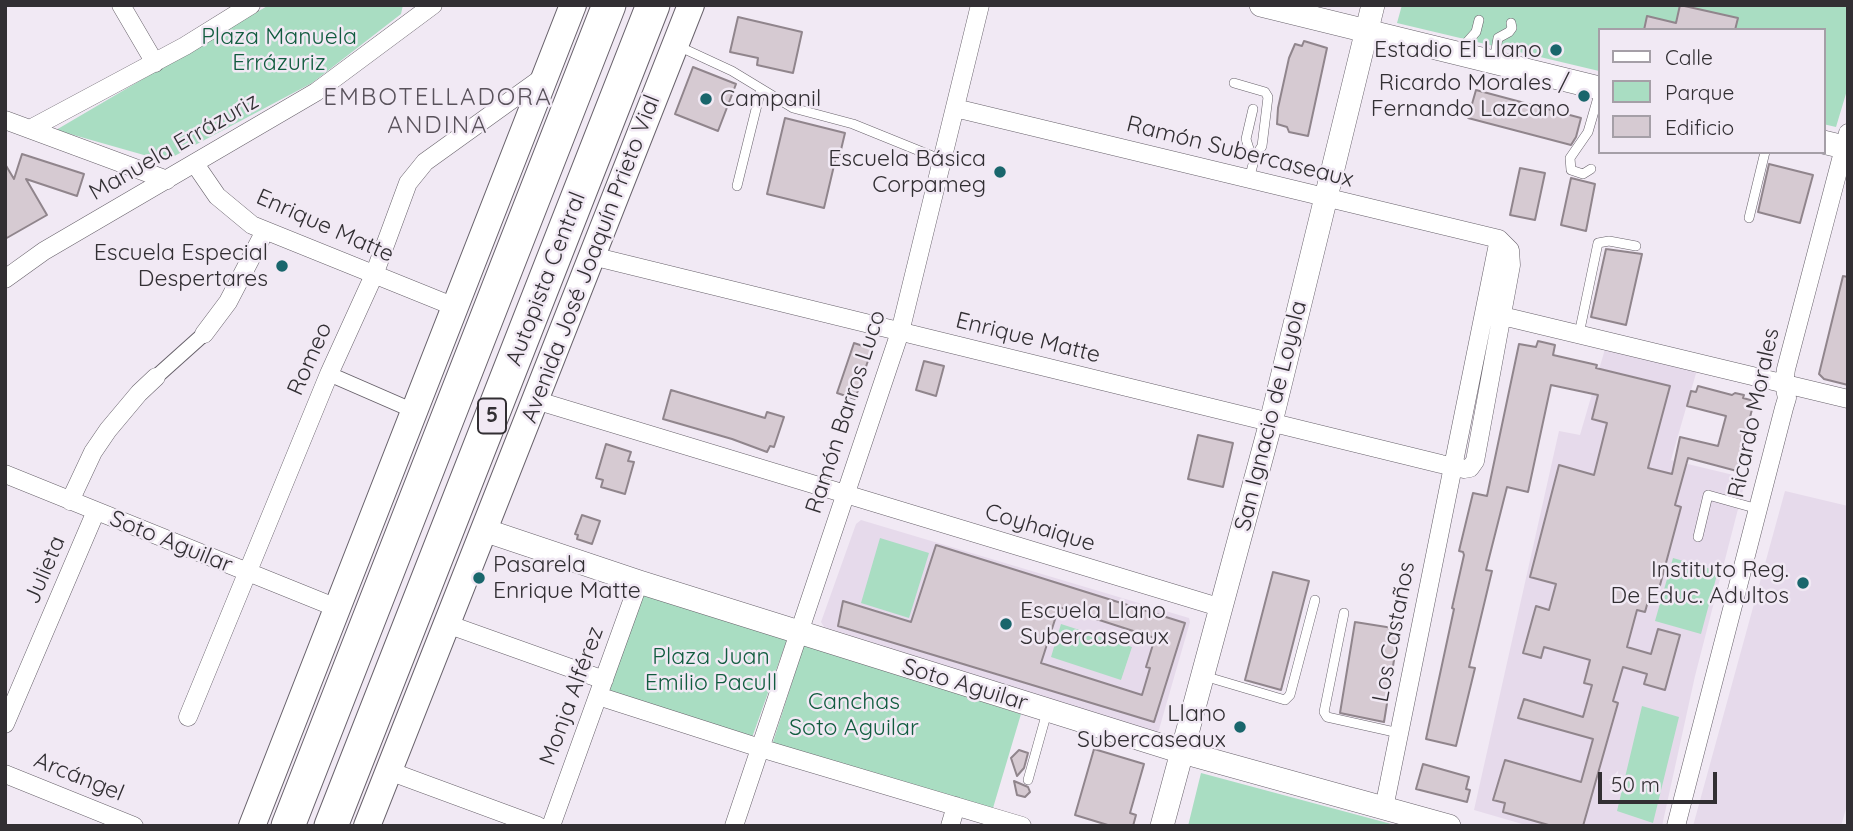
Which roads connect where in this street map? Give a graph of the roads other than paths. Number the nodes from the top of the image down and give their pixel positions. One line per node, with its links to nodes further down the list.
1 (121, 5): 17 (street)
2 (251, 5): 17 (street)
3 (573, 5): 18 (main road)
4 (609, 5): 89 (highway, Autopista Central / 5)
5 (653, 5): 90 (highway, Autopista Central / 5)
6 (691, 5): 14 (main road, Avenida José Joaquín Prieto Vial)
7 (980, 5): 23 (street, Ramón Barros Luco)
8 (1261, 5): 13 (street)
9 (1373, 5): 13 (street, San Ignacio de Loyola)
10 (429, 7): 31 (street, Manuela Errázuriz)
11 (1479, 20): 15 (lane)
12 (1511, 23): 16 (lane)
13 (1365, 31): 15 (street); 36 (street, San Ignacio de Loyola)
14 (675, 45): 21 (lane); 41 (main road, Avenida José Joaquín Prieto Vial)
15 (1457, 53): 16 (street)
16 (1494, 62): 20 (street)
17 (155, 63): 26 (street)
18 (546, 75): 42 (street, Romeo); 44 (main road)
19 (1234, 83): 29 (lane)
20 (1598, 88)
21 (761, 89): 30 (lane); 35 (lane)
22 (1598, 97): 32 (lane)
23 (955, 108): 30 (street, Ramón Barros Luco); 33 (street, Ramón Subercaseaux)
24 (1253, 109): 29 (lane)
25 (5, 120): 26 (street)
26 (30, 129): 34 (street)
27 (1841, 142): 52 (street, Ricardo Morales)
28 (1765, 154): 37 (lane)
29 (1255, 157): 33 (lane)
30 (942, 160): 47 (street, Ramón Barros Luco)
31 (195, 164): 34 (street, Manuela Errázuriz); 38 (street, Enrique Matte)
32 (1591, 169)
33 (1249, 179): 36 (street, Ramón Subercaseaux)
34 (167, 180): 43 (street, Manuela Errázuriz)
35 (737, 186)
36 (1325, 197): 39 (street, Ramón Subercaseaux); 56 (street, San Ignacio de Loyola)
37 (1749, 218)
38 (265, 231): 42 (street, Enrique Matte); 48 (street)
39 (1504, 244): 45 (street, Los Castaños); 46 (street)
40 (1636, 246): 49 (lane)
41 (592, 256): 47 (street, Enrique Matte); 54 (main road, Avenida José Joaquín Prieto Vial)
42 (374, 275): 44 (street, Enrique Matte); 50 (street, Romeo)
43 (5, 279)
44 (455, 307): 55 (main road)
45 (1484, 312): 46 (street); 57 (street, Los Castaños)
46 (1503, 316): 49 (street); 57 (street)
47 (900, 332): 56 (street, Enrique Matte); 59 (street, Ramón Barros Luco)
48 (204, 334): 51 (street)
49 (1579, 334): 52 (street)
50 (329, 374): 55 (street); 65 (street, Romeo)
51 (156, 377): 60 (street)
52 (1784, 384): 53 (street); 61 (street, Ricardo Morales)
53 (1848, 399)
54 (535, 400): 59 (street, Coyhaique); 63 (main road, Avenida José Joaquín Prieto Vial)
55 (414, 411): 68 (main road)
56 (1270, 422): 57 (street, Enrique Matte); 69 (street, San Ignacio de Loyola)
57 (1452, 466): 78 (street, Los Castaños)
58 (5, 474): 60 (street, Soto Aguilar)
59 (845, 495): 69 (street, Coyhaique); 72 (street, Ramón Barros Luco)
60 (70, 501): 62 (street, Soto Aguilar)
61 (1758, 509): 64 (lane); 98 (street, Ricardo Morales)
62 (96, 511): 65 (street, Soto Aguilar); 77 (street, Julieta)
63 (484, 530): 66 (street, Soto Aguilar); 71 (main road, Avenida José Joaquín Prieto Vial)
64 (1698, 537)
65 (246, 572): 68 (street, Soto Aguilar); 76 (street, Romeo)
66 (639, 582): 72 (street, Soto Aguilar); 74 (street, Monja Alférez)
67 (1315, 600): 73 (lane)
68 (337, 608): 88 (main road)
69 (1222, 608): 73 (street, San Ignacio de Loyola)
70 (1344, 613): 78 (lane)
71 (447, 624): 74 (street); 81 (main road, Avenida José Joaquín Prieto Vial)
72 (799, 632): 75 (street, Soto Aguilar); 79 (street, Ramón Barros Luco)
73 (1202, 676): 80 (street, San Ignacio de Loyola)
74 (601, 688): 79 (street); 93 (street, Monja Alférez)
75 (1047, 710): 80 (street, Soto Aguilar); 83 (lane)
76 (188, 717)
77 (5, 724)
78 (1399, 733): 85 (street, Los Castaños)
79 (760, 748): 84 (street); 94 (street, Ramón Barros Luco)
80 (1182, 752): 85 (street, Soto Aguilar); 97 (street, San Ignacio de Loyola)
81 (389, 771): 91 (main road, Avenida José Joaquín Prieto Vial); 92 (street)
82 (5, 774): 87 (street, Arcángel)
83 (1028, 779)
84 (956, 806): 95 (street); 96 (street)
85 (1384, 808): 86 (street, Soto Aguilar)
86 (1424, 823)
87 (134, 826)
88 (251, 826)
89 (288, 826)
90 (331, 826)
91 (367, 826)
92 (538, 826)
93 (551, 826)
94 (734, 826)
95 (950, 826)
96 (1022, 826)
97 (1162, 826)
98 (1676, 826)

